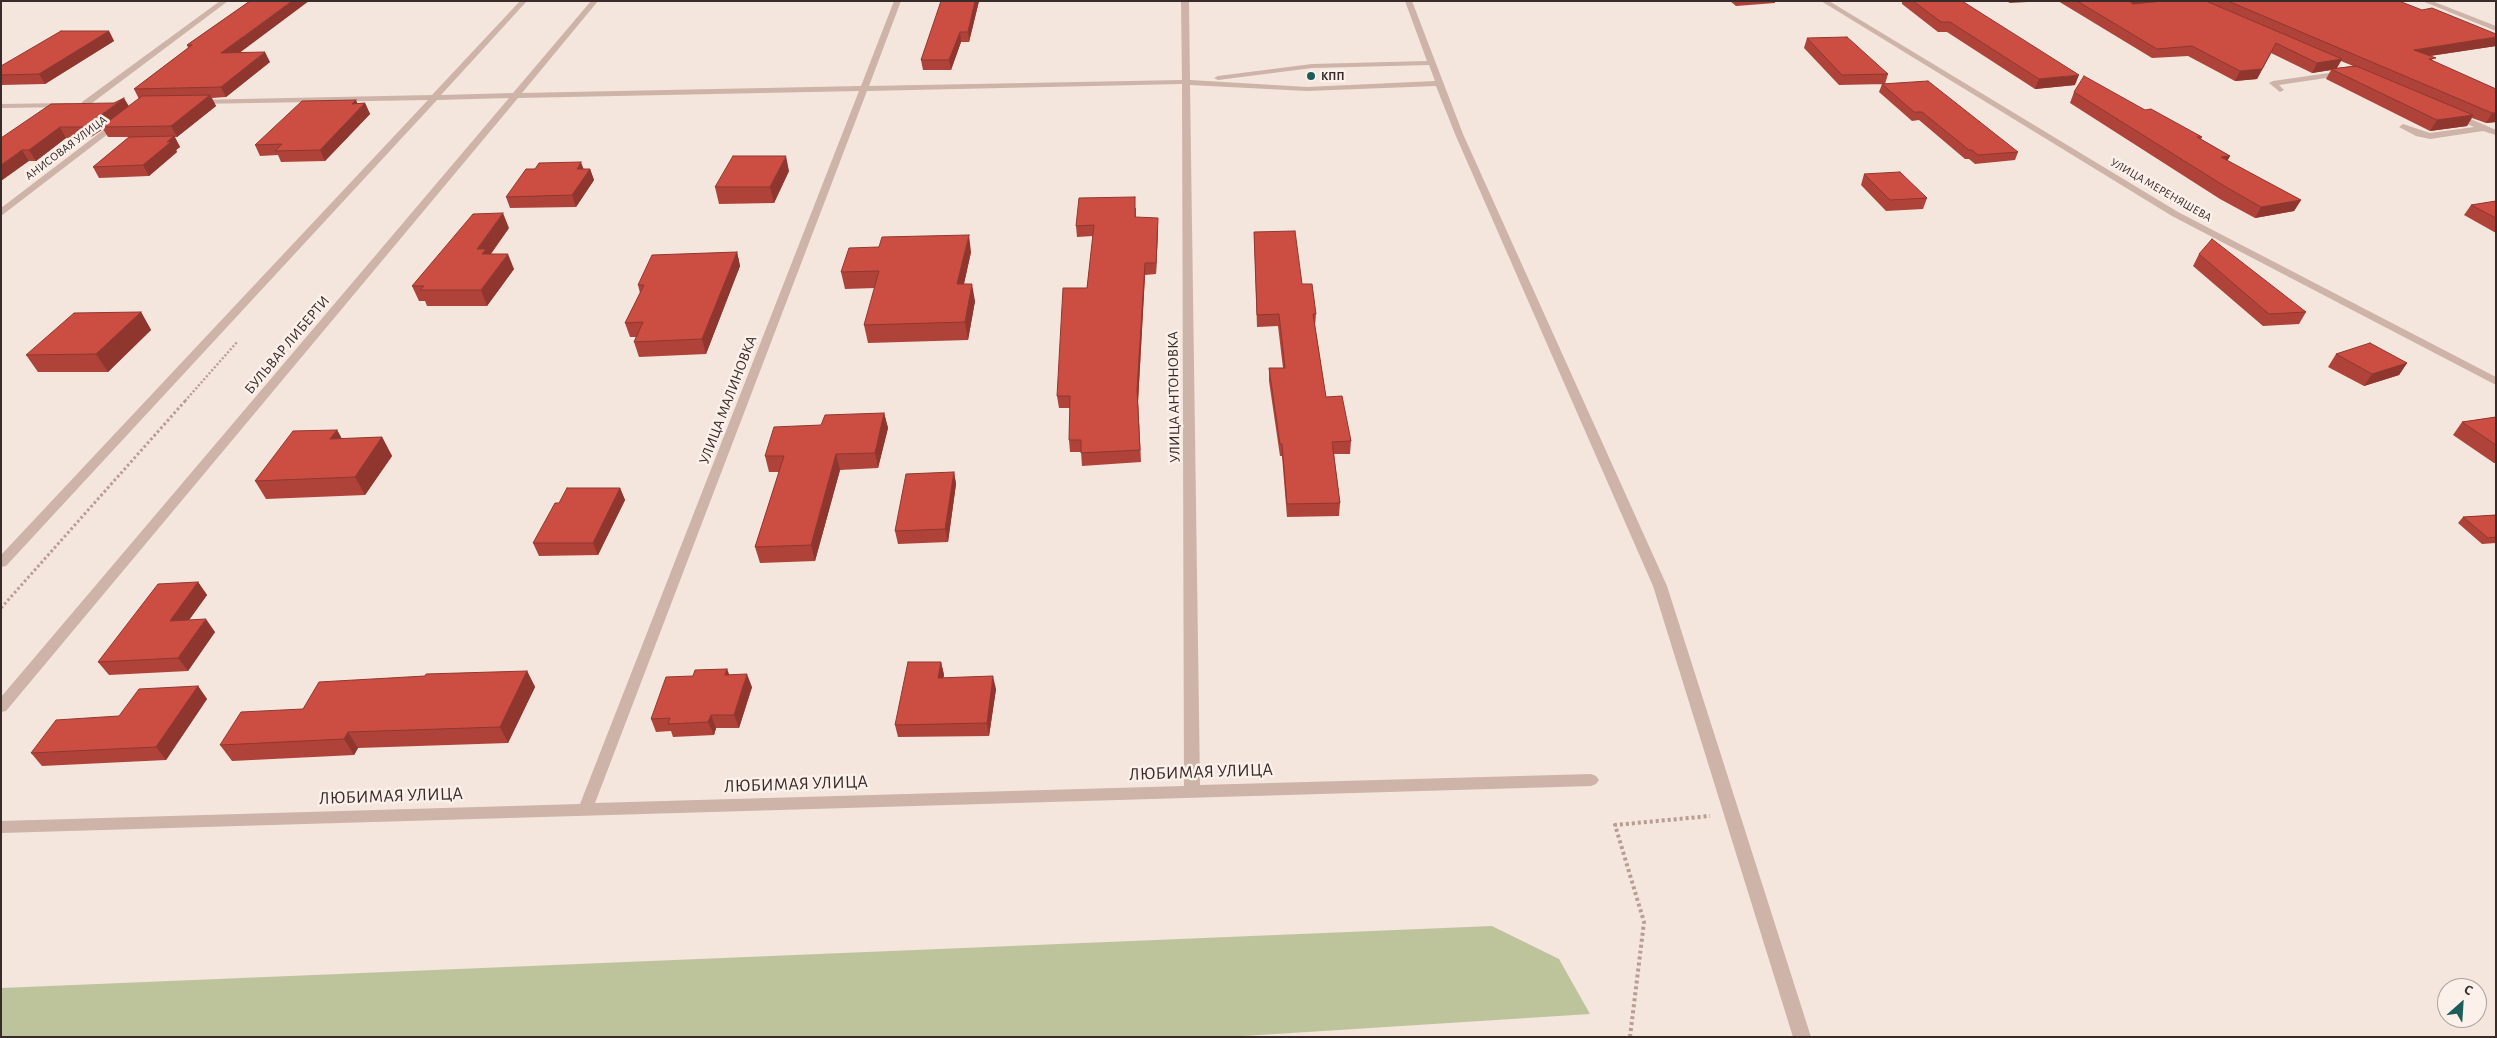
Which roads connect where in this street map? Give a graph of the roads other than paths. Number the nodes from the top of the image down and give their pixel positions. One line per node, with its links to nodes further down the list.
1 (225, 1): 19 (street, АНИСОВАЯ УЛИЦА)
2 (524, 1): 17 (street)
3 (595, 1): 16 (street, БУЛЬВАР ЛИБЕРТИ)
4 (898, 1): 14 (street, УЛИЦА МАЛИНОВКА)
5 (1185, 1): 12 (street, УЛИЦА АНТОНОВКА)
6 (1408, 1): 10 (street)
7 (1824, 1): 28 (street, УЛИЦА МЕРЕНЯШЕВА)
8 (2425, 1): 9 (street)
9 (2496, 29)
10 (1432, 63): 12 (street); 13 (street)
11 (2336, 64): 15 (street)
12 (1186, 82): 13 (street); 14 (street); 32 (street, УЛИЦА АНТОНОВКА)
13 (1439, 83): 35 (street)
14 (865, 87): 16 (street); 33 (street, УЛИЦА МАЛИНОВКА)
15 (2280, 90)
16 (517, 95): 17 (street); 30 (street, БУЛЬВАР ЛИБЕРТИ)
17 (436, 96): 18 (street); 29 (street)
18 (184, 102)
19 (85, 104): 20 (street); 21 (street)
20 (102, 104)
21 (1, 106)
22 (2448, 113): 25 (street)
23 (122, 120): 27 (street, АНИСОВАЯ УЛИЦА)
24 (2403, 127): 25 (street)
25 (2483, 128): 26 (street)
26 (2496, 133)
27 (1, 213)
28 (2496, 382)
29 (1, 563)
30 (1, 707)
31 (1592, 780): 32 (street, ЛЮБИМАЯ УЛИЦА)
32 (1192, 792): 33 (street, ЛЮБИМАЯ УЛИЦА)
33 (586, 810): 34 (street, ЛЮБИМАЯ УЛИЦА)
34 (1, 827)
35 (1802, 1037)

